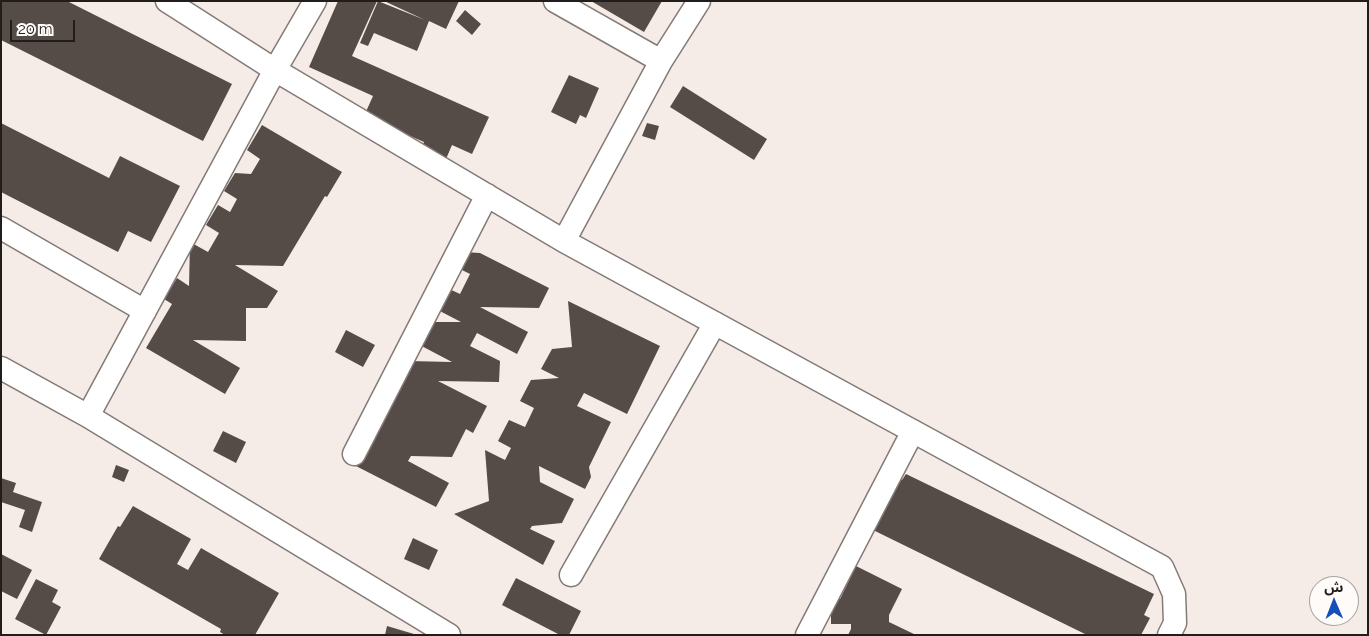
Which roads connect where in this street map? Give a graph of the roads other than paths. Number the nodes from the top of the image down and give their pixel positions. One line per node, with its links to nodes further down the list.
1 (167, 1): 6 (street)
2 (315, 1): 6 (street)
3 (555, 1): 5 (street)
4 (699, 1): 5 (street)
5 (661, 61): 9 (street)
6 (275, 70): 7 (street); 10 (street)
7 (487, 195): 9 (street); 15 (street)
8 (1, 228): 10 (street)
9 (564, 241): 11 (street)
10 (145, 311): 13 (street)
11 (715, 323): 14 (street); 16 (street)
12 (1, 368): 13 (street)
13 (88, 416): 17 (street)
14 (913, 431): 18 (street); 19 (street)
15 (354, 454)
16 (571, 575)
17 (450, 635)
18 (807, 635)
19 (1170, 635)

